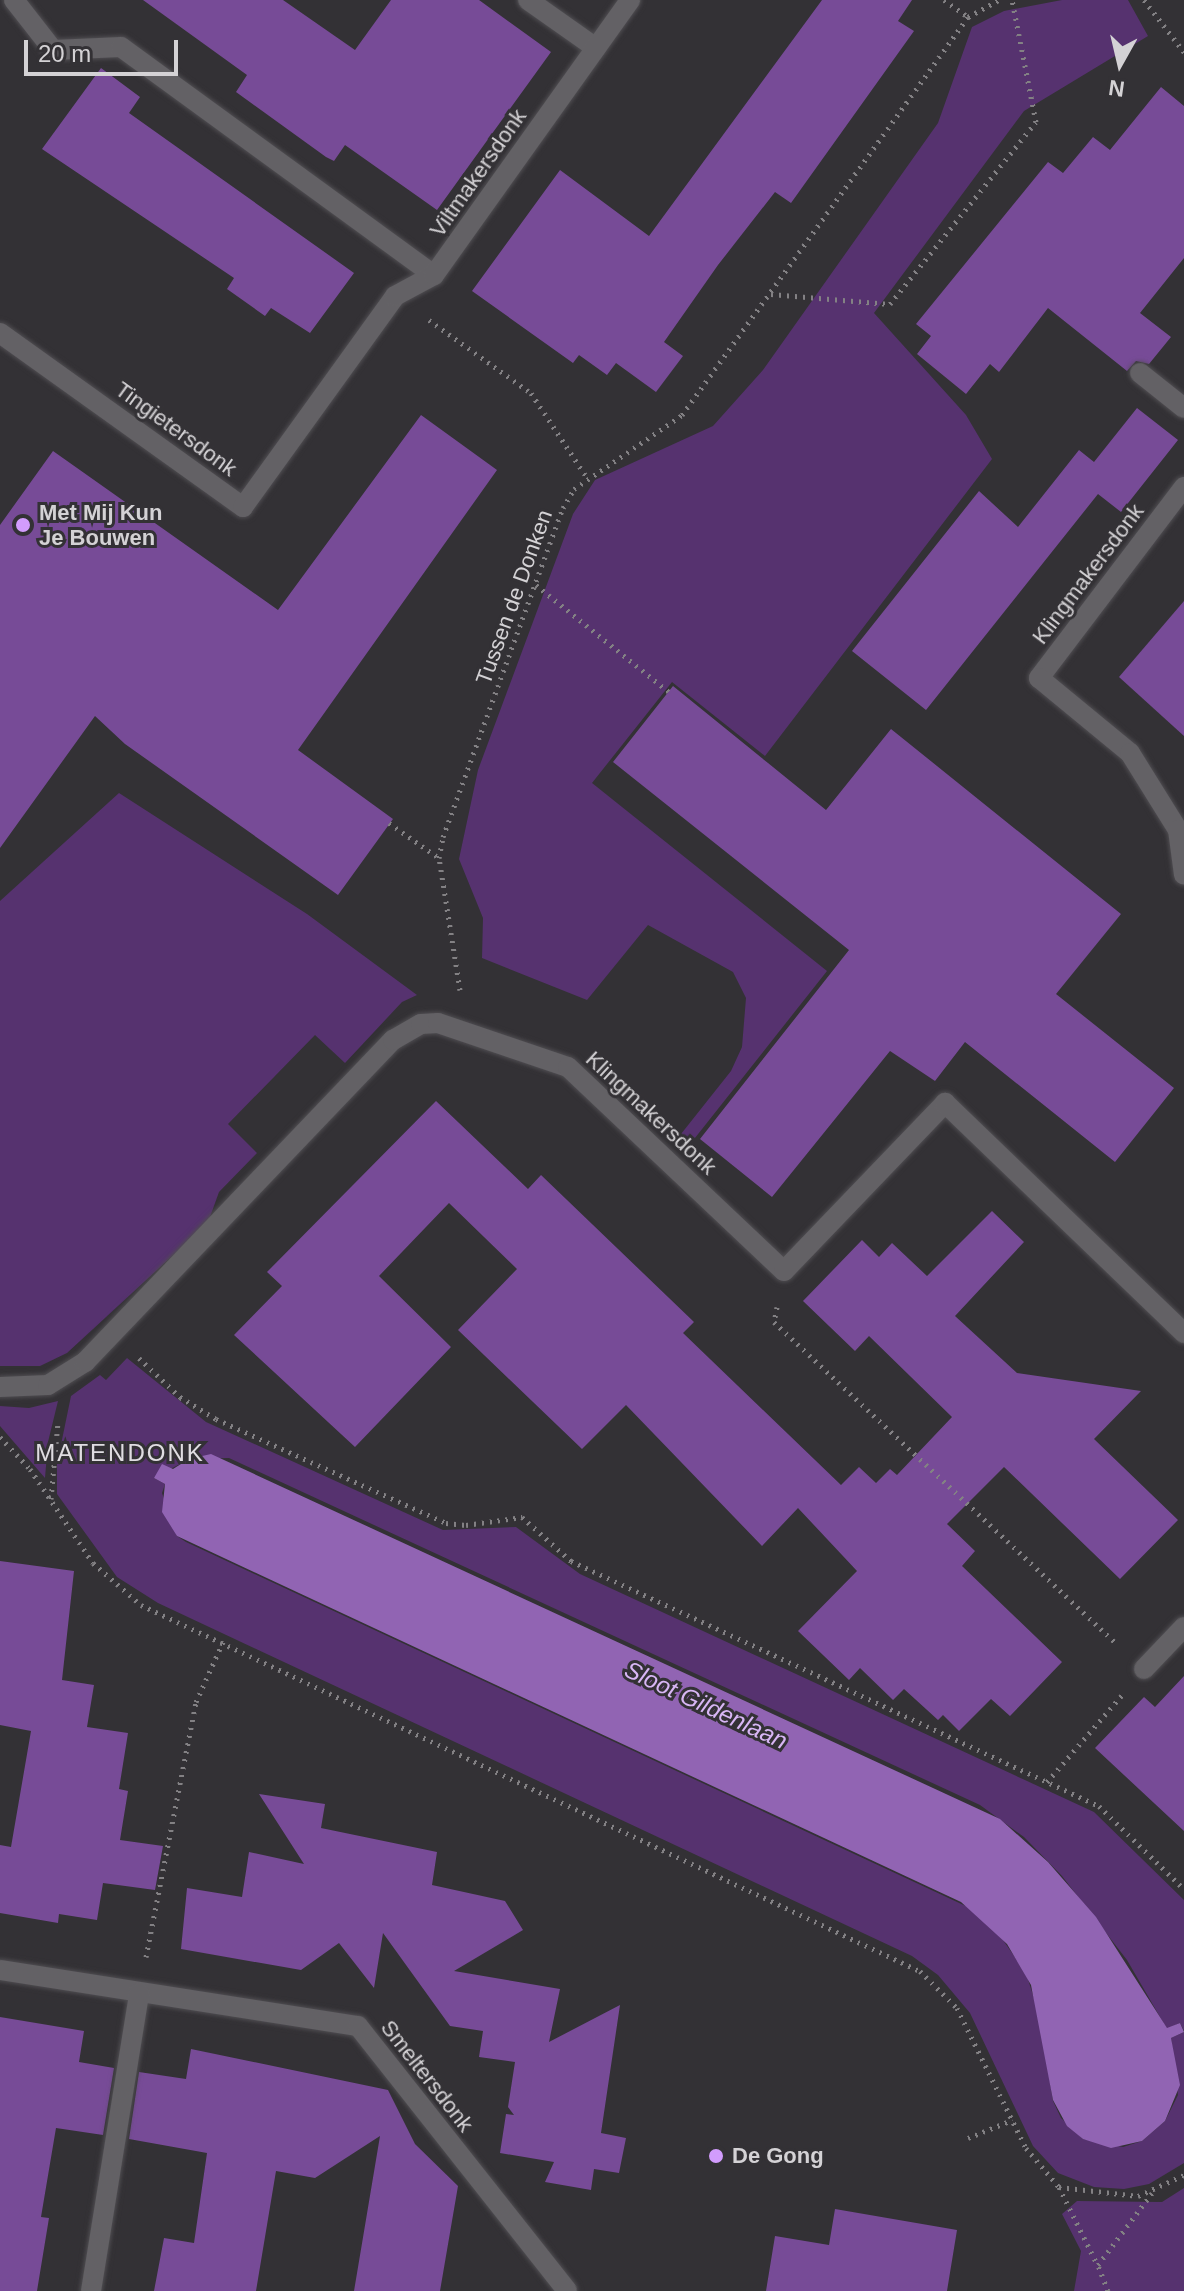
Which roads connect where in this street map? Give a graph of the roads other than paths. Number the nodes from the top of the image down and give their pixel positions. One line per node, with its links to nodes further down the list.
1 (14, 0): 5 (street)
2 (528, 0): 4 (street)
3 (630, 0): 4 (street, Viltmakersdonk)
4 (596, 48): 5 (street, Viltmakersdonk)
5 (434, 275): 6 (street, Viltmakersdonk)
6 (390, 303): 7 (street, Tingietersdonk)
7 (0, 333)
8 (1140, 373): 9 (street)
9 (1184, 408)
10 (1184, 487): 11 (street, Klingmakersdonk)
11 (1184, 875)
12 (1184, 1333): 13 (street, Klingmakersdonk)
13 (0, 1387)
14 (1184, 1627): 15 (street)
15 (1144, 1669)
16 (0, 1970): 17 (street, Smeltersdonk)
17 (139, 1993): 18 (street); 19 (street, Smeltersdonk)
18 (91, 2291)
19 (567, 2291)

